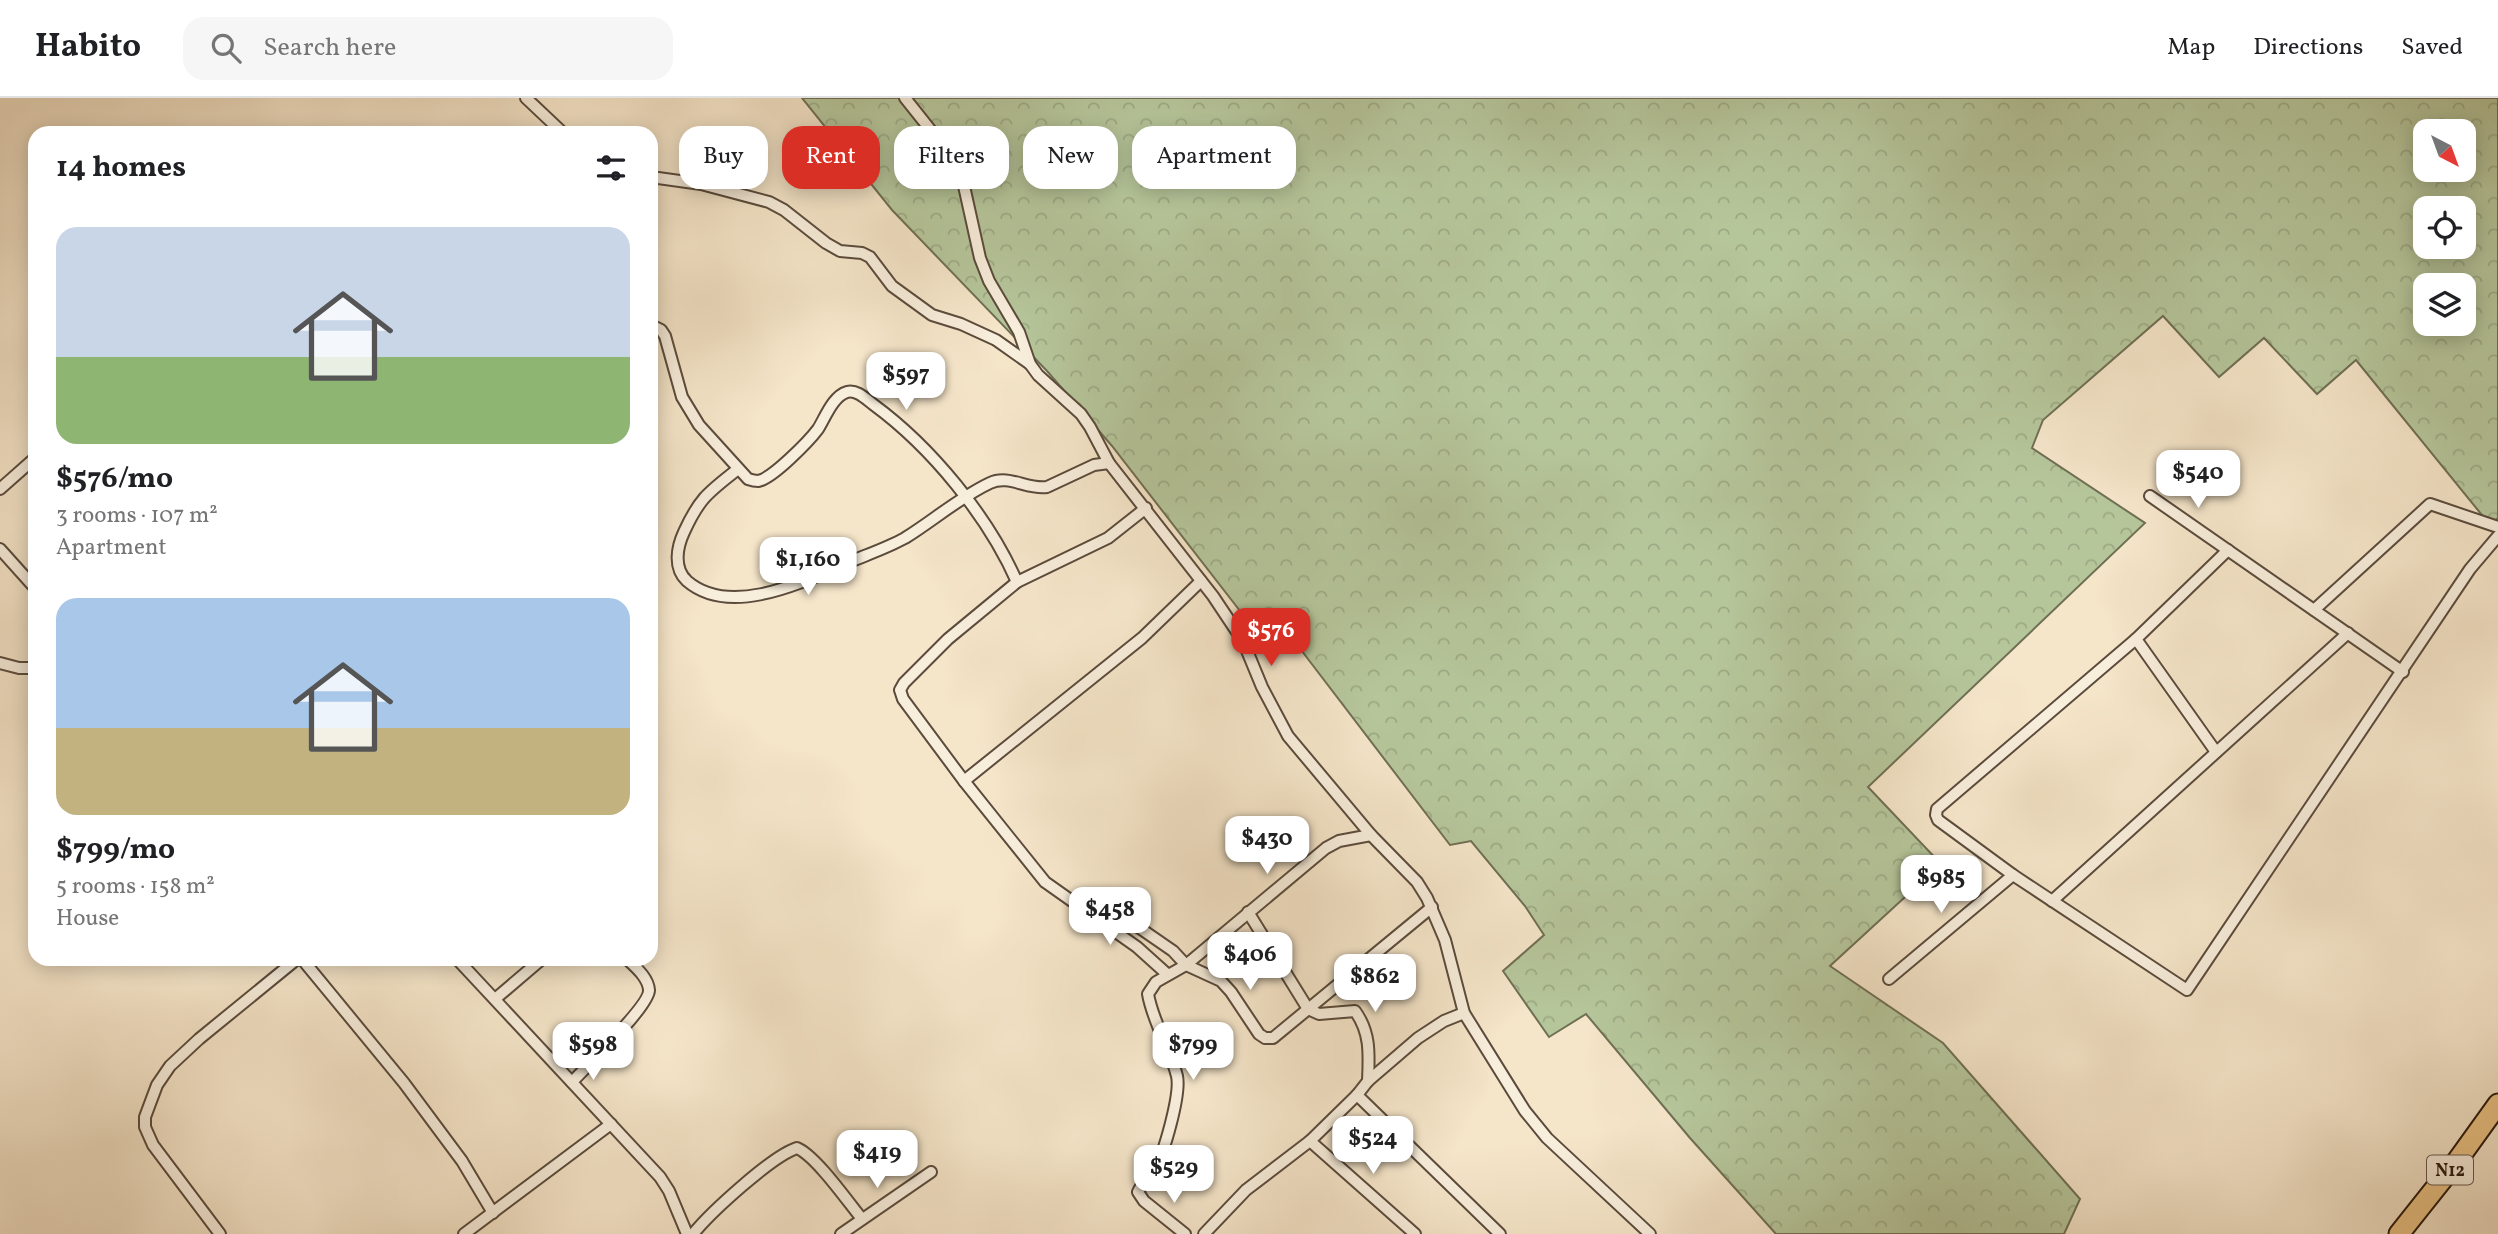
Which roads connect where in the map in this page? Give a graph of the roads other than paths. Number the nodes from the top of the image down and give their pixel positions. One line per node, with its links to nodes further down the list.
1 (526, 98): 3 (street)
2 (905, 98): 6 (street)
3 (556, 126)
4 (658, 178): 6 (street)
5 (658, 328): 9 (street)
6 (1030, 364): 7 (street)
7 (1109, 463): 12 (street); 13 (street)
8 (28, 464): 10 (street)
9 (738, 469): 12 (street); 12 (street)
10 (0, 489)
11 (2150, 496): 17 (street)
12 (965, 499): 20 (street)
13 (1146, 508): 19 (street); 20 (street)
14 (2498, 527): 21 (street)
15 (2498, 536): 26 (street)
16 (0, 549): 18 (street)
17 (2228, 550): 21 (street); 23 (street)
18 (28, 576)
19 (1201, 581): 28 (street); 29 (street)
20 (1017, 582): 28 (street)
21 (2314, 610): 22 (street)
22 (2348, 633): 26 (street); 27 (street)
23 (2136, 639): 27 (street); 30 (street)
24 (0, 663): 25 (street)
25 (28, 668)
26 (2403, 671): 32 (street)
27 (2216, 752): 32 (street)
28 (964, 781): 31 (street)
29 (1371, 835): 33 (street); 34 (street)
30 (2013, 875): 32 (street); 42 (street)
31 (1071, 900): 35 (street); 41 (street)
32 (2052, 901)
33 (1432, 907): 44 (street); 45 (street)
34 (1248, 912): 35 (street); 44 (street)
35 (1186, 965): 41 (street); 44 (street)
36 (291, 966): 56 (street)
37 (306, 966): 53 (street)
38 (464, 966): 43 (street)
39 (534, 966): 43 (street)
40 (634, 966): 47 (street)
41 (1167, 974): 61 (street)
42 (1889, 979)
43 (495, 999): 47 (street)
44 (1308, 1009): 46 (street)
45 (1464, 1013): 46 (street); 65 (street)
46 (1368, 1081): 48 (street)
47 (572, 1082): 50 (street)
48 (1357, 1095): 51 (street); 64 (street)
49 (2498, 1104): 55 (highway, N12)
50 (611, 1124): 53 (street); 58 (street)
51 (1310, 1141): 62 (street); 63 (street)
52 (930, 1172): 54 (street)
53 (493, 1213): 57 (street)
54 (862, 1219): 59 (street); 60 (street)
55 (2414, 1226): 66 (highway, N12)
56 (220, 1234)
57 (464, 1234)
58 (687, 1234)
59 (693, 1234)
60 (841, 1234)
61 (1185, 1234)
62 (1204, 1234)
63 (1415, 1234)
64 (1500, 1234)
65 (1650, 1234)
66 (2399, 1234)

